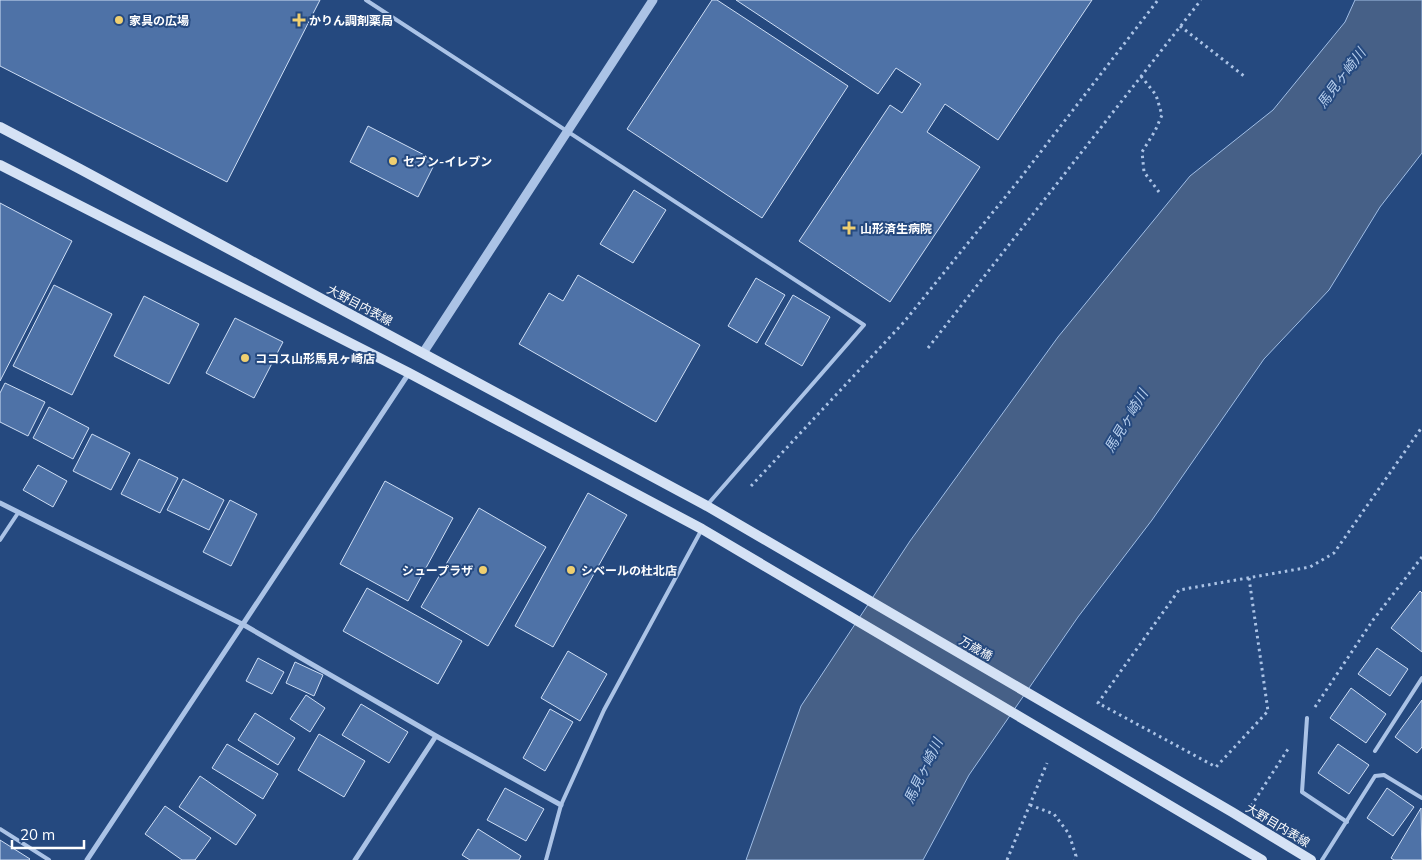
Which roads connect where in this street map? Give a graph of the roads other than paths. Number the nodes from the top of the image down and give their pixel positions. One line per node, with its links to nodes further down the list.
1 (366, 0): 4 (lane)
2 (652, 0): 4 (street)
3 (0, 127): 6 (main road, 大野目内表線)
4 (566, 131): 6 (street); 9 (lane)
5 (0, 165): 7 (main road)
6 (422, 354): 9 (main road, 大野目内表線)
7 (409, 373): 11 (main road); 13 (street)
8 (0, 503): 10 (street)
9 (707, 506): 20 (main road, 万歳橋)
10 (18, 513): 12 (lane); 13 (street)
11 (702, 529): 19 (lane); 27 (main road)
12 (0, 540)
13 (244, 625): 16 (street); 24 (street)
14 (1422, 678): 17 (lane)
15 (1307, 718): 21 (lane)
16 (436, 736): 19 (street); 25 (street)
17 (1375, 751)
18 (1422, 798): 21 (lane)
19 (561, 805): 26 (lane)
20 (1232, 812): 28 (main road, 大野目内表線)
21 (1346, 822): 29 (lane)
22 (0, 829): 23 (lane)
23 (50, 860)
24 (87, 860)
25 (355, 860)
26 (546, 860)
27 (1262, 860)
28 (1311, 860)
29 (1322, 860)

